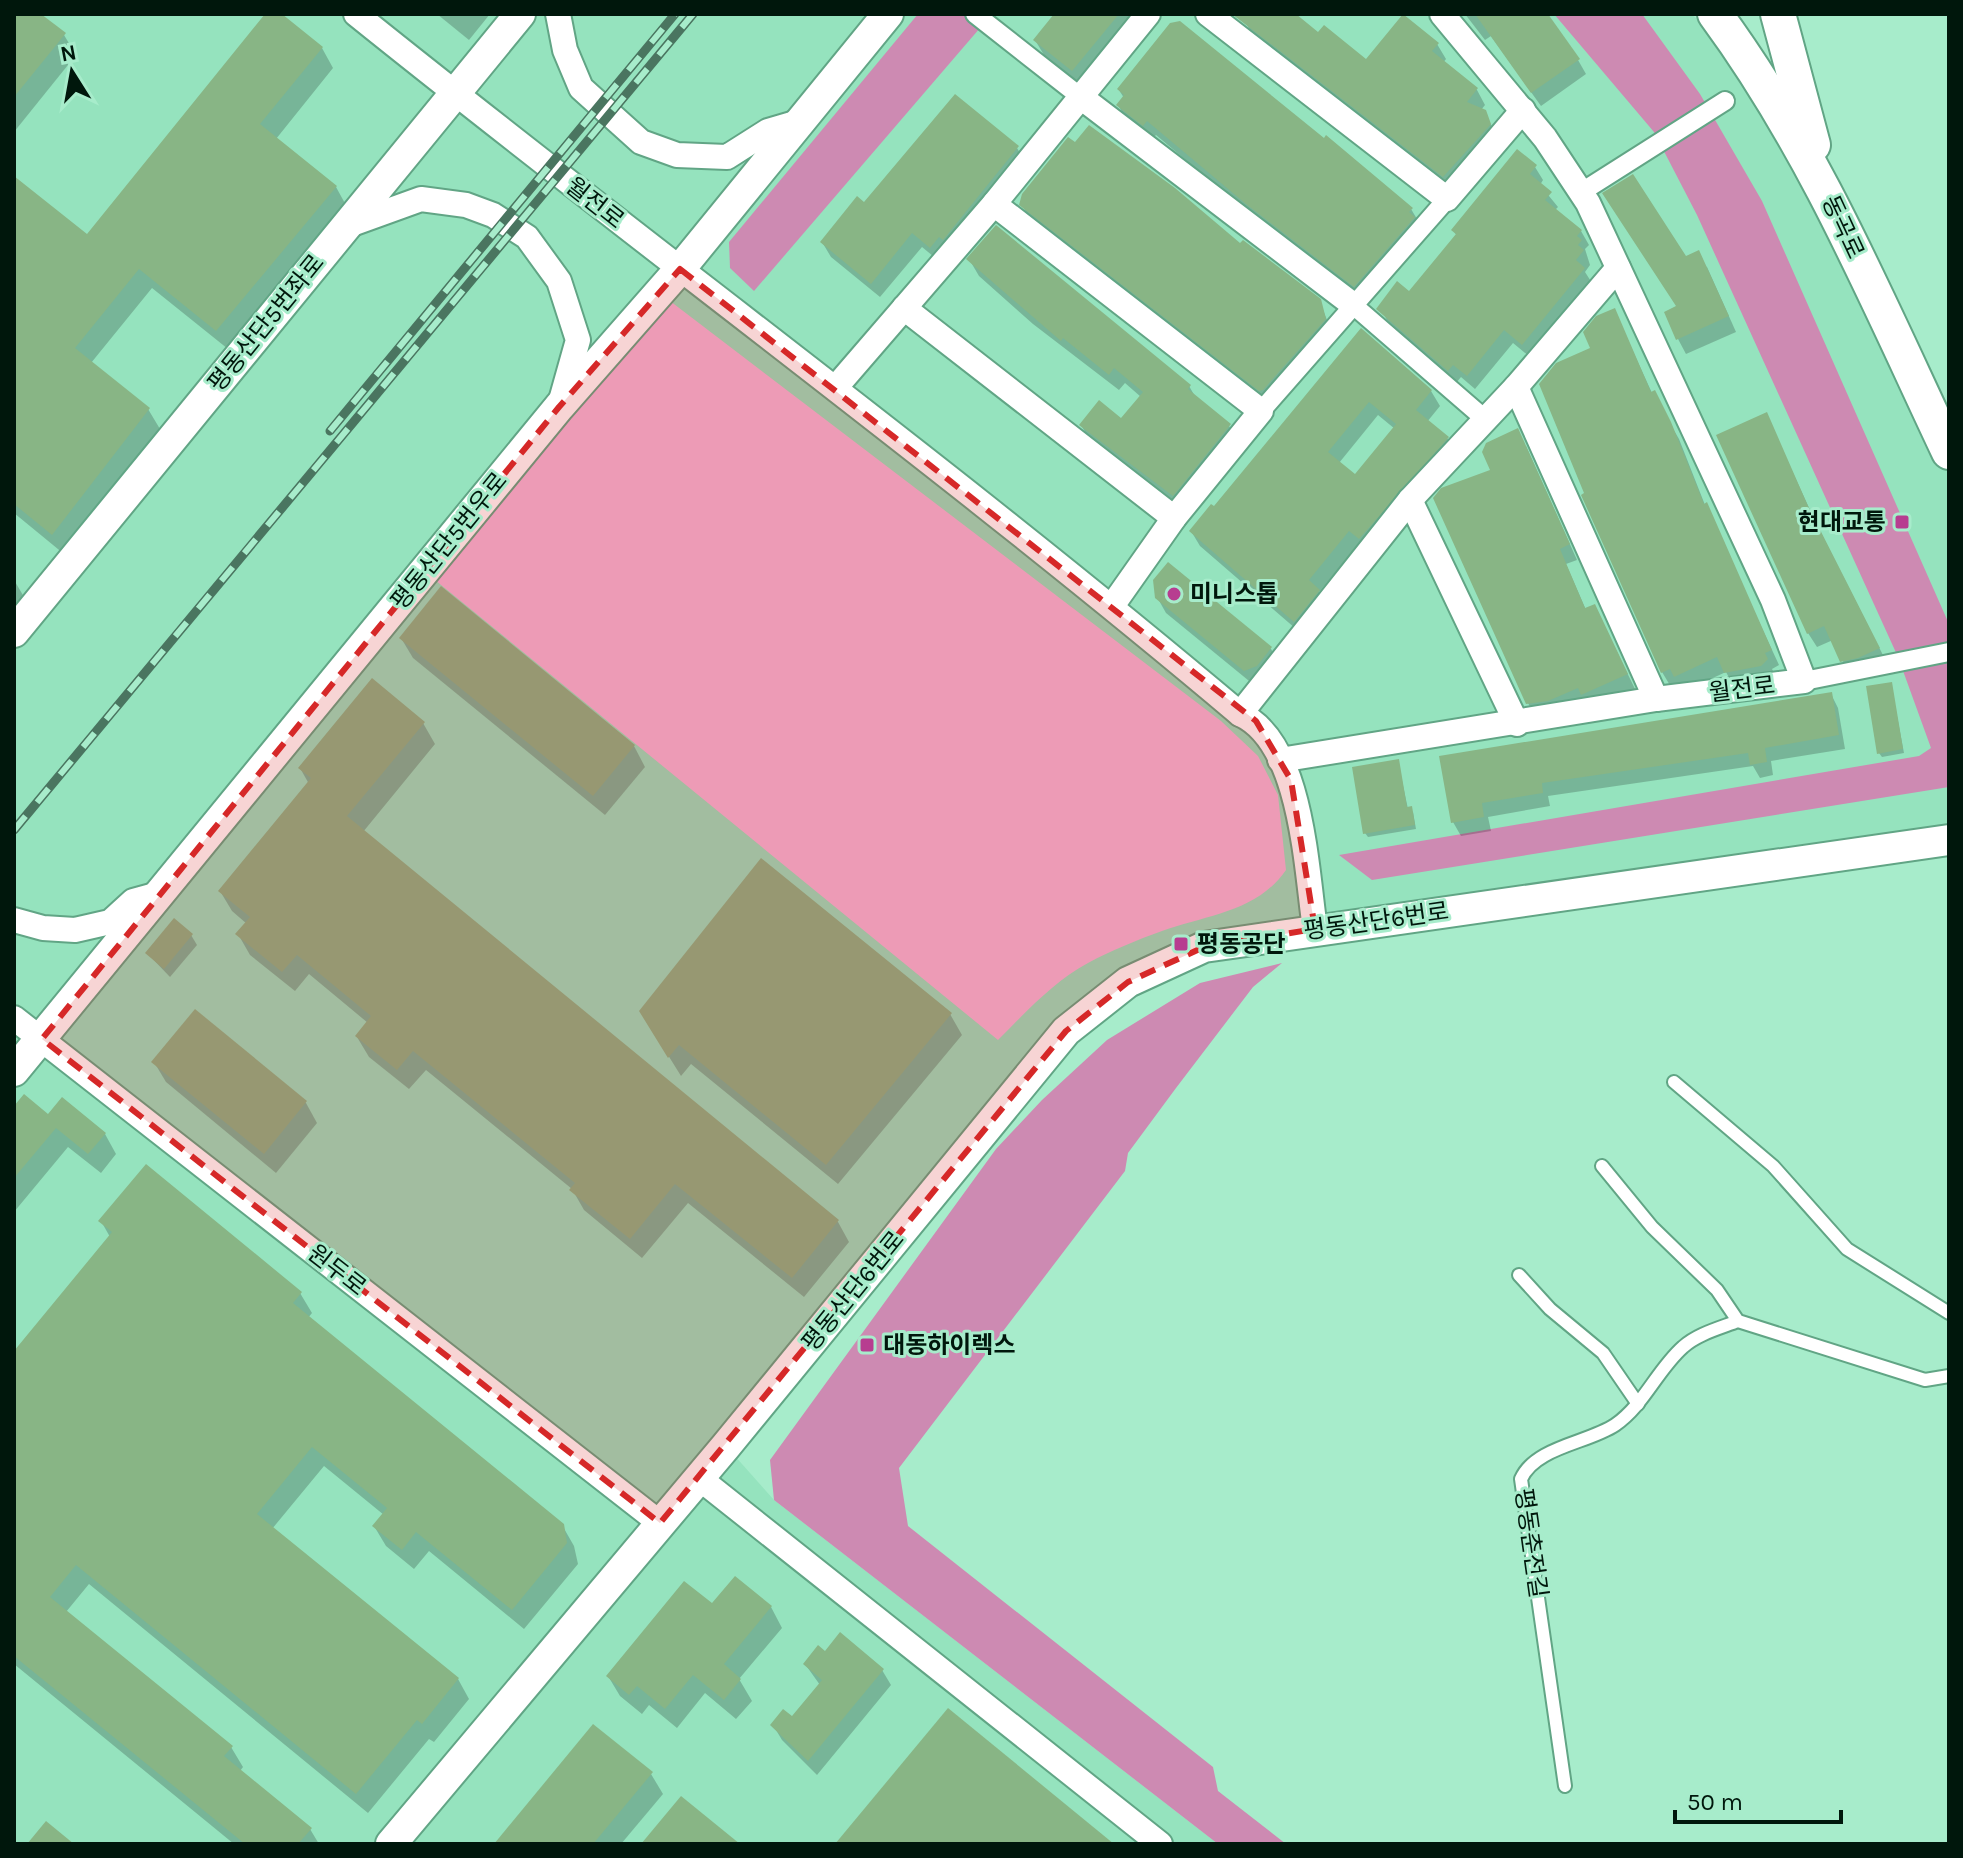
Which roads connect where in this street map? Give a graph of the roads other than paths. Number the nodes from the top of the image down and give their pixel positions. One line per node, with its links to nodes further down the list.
1 (356, 14): 11 (street, 월전로)
2 (520, 14): 11 (street, 평동산단5번좌로)
3 (558, 14): 15 (street)
4 (888, 14): 15 (street, 평동산단5번우로)
5 (975, 14): 12 (street)
6 (1148, 14): 12 (street)
7 (1208, 14): 18 (street)
8 (1442, 14): 14 (street, 월전로)
9 (1715, 14): 16 (main road, 동곡로)
10 (1778, 14): 16 (main road)
11 (455, 93): 20 (street, 평동산단5번좌로); 22 (street, 월전로)
12 (1082, 98): 19 (street); 23 (street)
13 (1725, 101): 17 (street)
14 (1523, 110): 17 (street, 월전로); 18 (street)
15 (802, 121): 22 (street, 평동산단5번우로)
16 (1824, 187): 30 (main road, 동곡로)
17 (1580, 193): 21 (street, 월전로)
18 (1447, 199): 23 (street)
19 (994, 204): 24 (street); 28 (street)
20 (344, 227): 27 (street); 34 (street, 평동산단5번좌로)
21 (1618, 268): 26 (street); 36 (street, 월전로)
22 (680, 269): 25 (street, 월전로); 27 (street, 평동산단5번우로)
23 (1352, 304): 28 (street); 29 (street)
24 (904, 308): 25 (street); 32 (street)
25 (836, 387): 33 (street, 월전로)
26 (1516, 387): 29 (street); 37 (street)
27 (559, 407): 42 (street, 평동산단5번우로)
28 (1261, 411): 32 (street)
29 (1486, 420): 31 (street)
30 (1949, 452)
31 (1410, 500): 38 (street); 39 (street)
32 (1174, 518): 33 (street)
33 (1112, 606): 38 (street, 월전로)
34 (14, 632)
35 (1949, 652): 36 (street)
36 (1804, 681): 37 (street, 월전로)
37 (1656, 699): 39 (street, 월전로)
38 (1240, 714): 40 (street, 월전로)
39 (1517, 724): 40 (street, 월전로)
40 (1280, 760): 44 (street, 월전로)
41 (1949, 840): 44 (street, 평동산단6번로)
42 (162, 893): 43 (street); 46 (street, 평동산단5번우로)
43 (14, 920)
44 (1315, 929): 55 (street, 평동산단6번로)
45 (14, 1018): 46 (street, 원두로)
46 (42, 1039): 47 (street, 평동산단5번우로); 56 (street, 원두로)
47 (14, 1071)
48 (1674, 1082): 51 (lane)
49 (1602, 1166): 52 (lane)
50 (1519, 1275): 54 (lane)
51 (1949, 1313)
52 (1738, 1321): 53 (lane); 54 (lane, 평동춘전길)
53 (1949, 1376)
54 (1638, 1404): 57 (lane, 평동춘전길)
55 (699, 1478): 56 (street, 평동산단6번로); 59 (street)
56 (660, 1523): 58 (street, 평동산단6번로)
57 (1565, 1786)
58 (391, 1844)
59 (1160, 1844)

